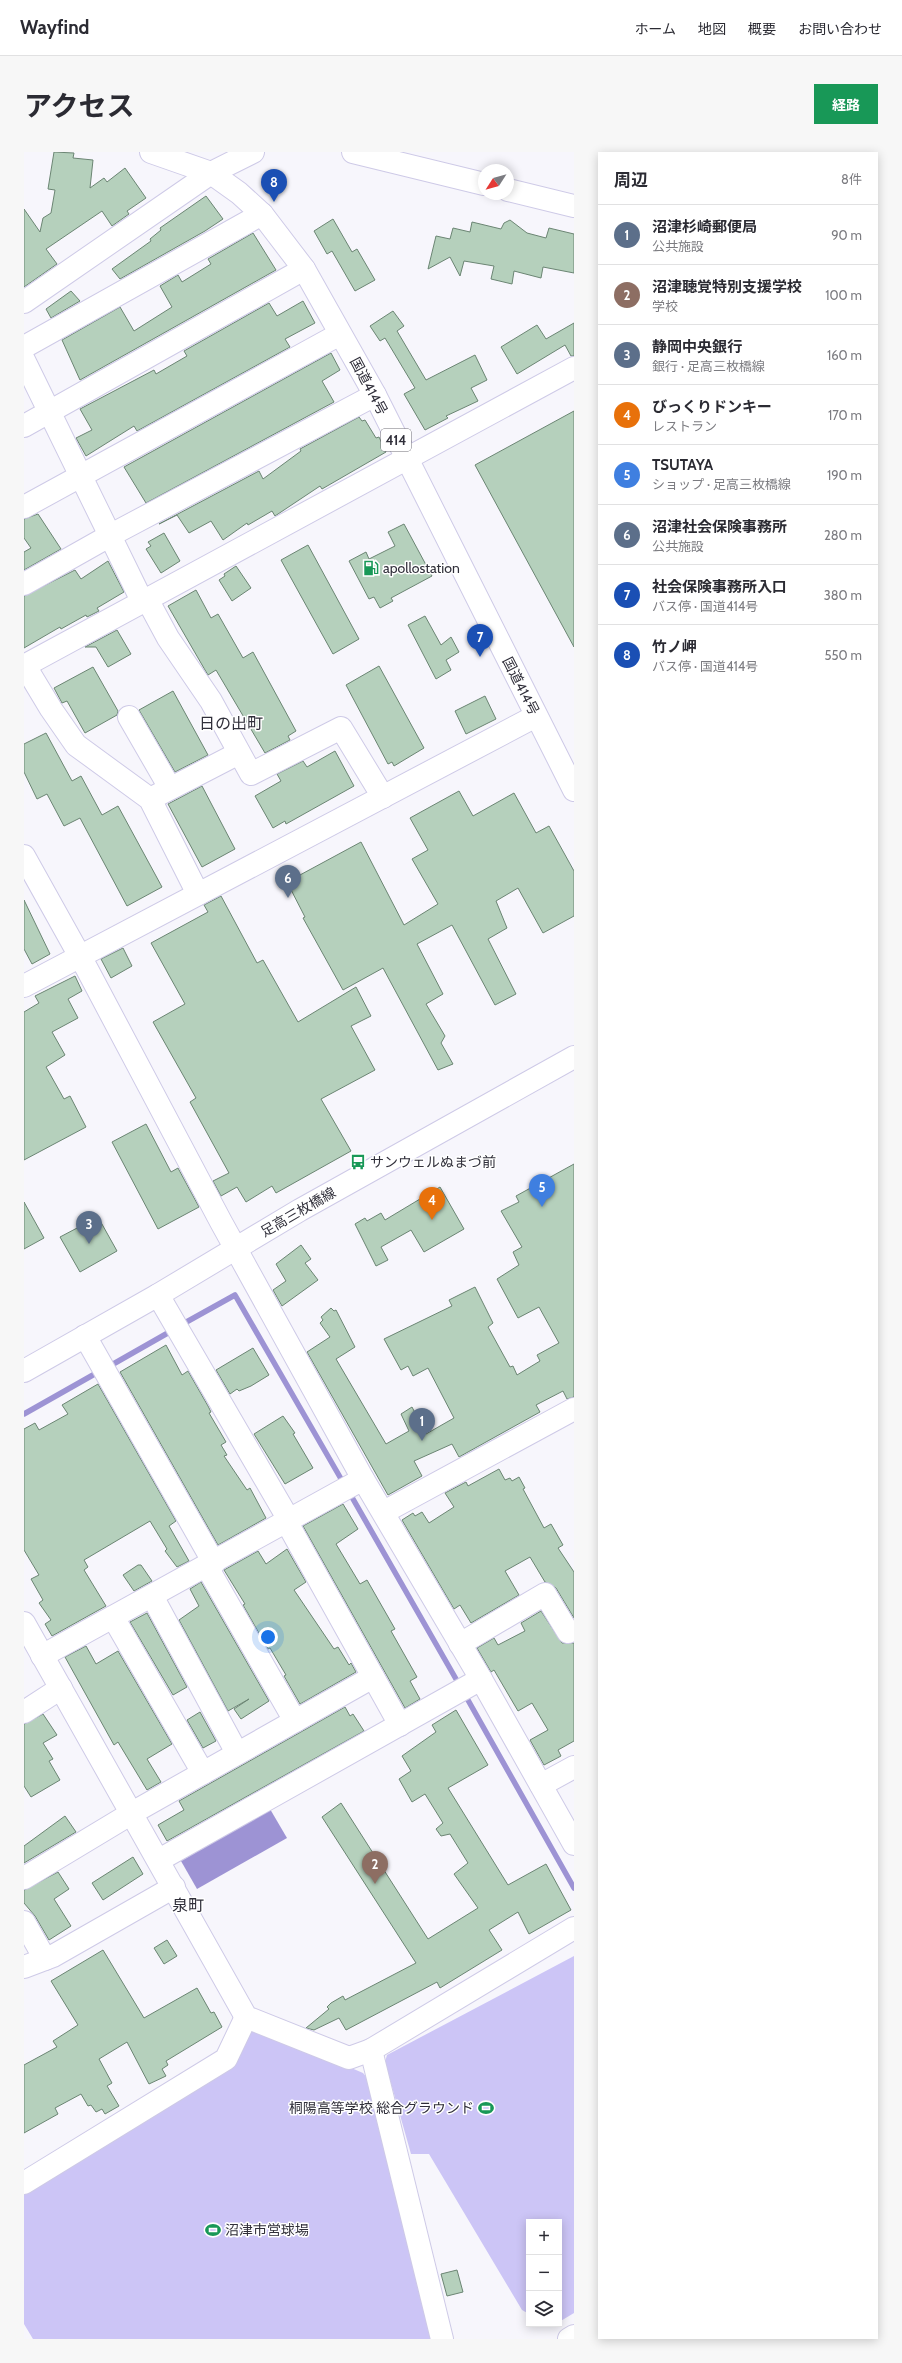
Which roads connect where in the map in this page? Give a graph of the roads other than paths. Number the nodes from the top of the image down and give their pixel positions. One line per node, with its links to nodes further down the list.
1 (151, 152): 4 (main road, 国道414号 / 414)
2 (253, 152): 4 (main road)
3 (353, 152): 5 (main road)
4 (211, 173): 8 (main road, 国道414号 / 414); 10 (main road)
5 (478, 183)
6 (514, 191): 7 (main road)
7 (574, 206)
8 (262, 214): 9 (main road, 国道414号 / 414); 12 (main road)
9 (304, 269): 11 (main road, 国道414号 / 414); 16 (main road)
10 (24, 302)
11 (340, 334): 15 (main road, 国道414号 / 414); 19 (main road)
12 (24, 347)
13 (24, 360): 16 (main road)
14 (574, 368): 18 (main road)
15 (375, 395): 18 (main road, 国道414号 / 414); 21 (main road)
16 (50, 412): 17 (main road); 19 (main road)
17 (24, 426)
18 (406, 458): 23 (main road); 25 (main road, 国道414号 / 414)
19 (80, 476): 20 (main road); 21 (main road)
20 (24, 507)
21 (111, 535): 22 (main road); 23 (main road)
22 (24, 584)
23 (144, 600): 24 (main road); 27 (main road)
24 (24, 666): 31 (main road)
25 (536, 716): 29 (main road, 国道414号 / 414); 30 (main road)
26 (129, 717): 28 (main road)
27 (239, 753): 28 (main road); 30 (main road)
28 (170, 788): 31 (main road)
29 (574, 790)
30 (383, 797): 33 (main road)
31 (150, 799): 33 (main road)
32 (24, 856): 34 (main road)
33 (198, 894): 34 (main road)
34 (79, 957): 35 (main road); 37 (main road)
35 (24, 986)
36 (574, 1057): 37 (main road, 足高三枚橋線)
37 (236, 1248): 38 (main road, 足高三枚橋線); 42 (main road)
38 (158, 1295): 39 (main road, 足高三枚橋線); 44 (main road)
39 (85, 1336): 40 (main road, 足高三枚橋線); 45 (main road)
40 (24, 1370)
41 (574, 1408): 43 (main road)
42 (363, 1479): 43 (main road); 44 (main road)
43 (384, 1512): 50 (main road)
44 (289, 1520): 45 (main road); 52 (main road)
45 (210, 1565): 46 (main road); 56 (main road)
46 (152, 1596): 47 (main road); 58 (main road)
47 (113, 1617): 51 (main road); 60 (main road)
48 (24, 1623): 51 (main road)
49 (568, 1632): 50 (main road)
50 (460, 1644): 53 (main road)
51 (42, 1656): 54 (main road)
52 (373, 1677): 56 (main road); 57 (main road)
53 (481, 1679): 57 (main road); 61 (main road)
54 (60, 1688): 55 (main road); 62 (main road)
55 (24, 1712)
56 (295, 1721): 58 (main road)
57 (400, 1725): 64 (main road)
58 (237, 1753): 60 (main road)
59 (574, 1767): 61 (main road)
60 (203, 1773): 62 (main road)
61 (541, 1785): 63 (main road)
62 (132, 1813): 64 (main road); 65 (main road)
63 (574, 1844)
64 (159, 1860): 66 (main road)
65 (24, 1878)
66 (174, 1887): 69 (main road); 71 (main road)
67 (24, 1922): 69 (main road)
68 (574, 1928): 72 (main road)
69 (45, 1959): 70 (main road)
70 (24, 1967)
71 (246, 2017): 72 (main road); 73 (main road)
72 (371, 2050): 75 (main road)
73 (24, 2184)
74 (574, 2336): 76 (main road)
75 (442, 2339)
76 (569, 2339)

